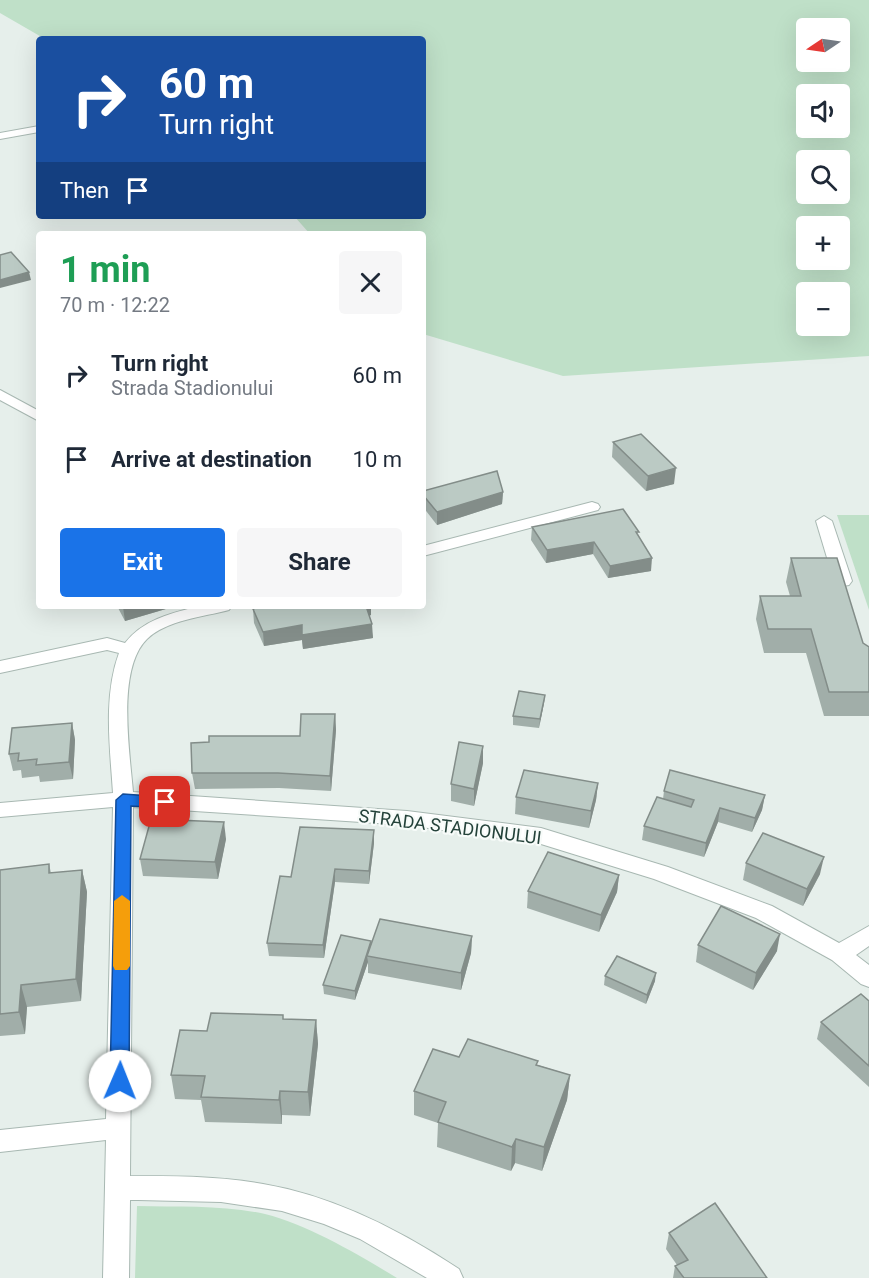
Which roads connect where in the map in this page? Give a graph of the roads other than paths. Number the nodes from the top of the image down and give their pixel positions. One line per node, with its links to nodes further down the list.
1 (36, 130): 2 (street)
2 (0, 136)
3 (0, 394): 4 (street)
4 (36, 415)
5 (592, 507): 7 (street)
6 (824, 521): 8 (street)
7 (426, 550)
8 (848, 599)
9 (209, 609): 10 (street)
10 (129, 650): 11 (street); 12 (street)
11 (0, 668)
12 (123, 800): 13 (street, STRADA STADIONULUI); 15 (street, STRADA STADIONULUI); 17 (street)
13 (0, 810)
14 (869, 935): 15 (street)
15 (840, 954): 16 (street, STRADA STADIONULUI)
16 (869, 978)
17 (119, 1128): 18 (street); 19 (street)
18 (0, 1141)
19 (118, 1188): 20 (street); 21 (street)
20 (116, 1278)
21 (450, 1278)

